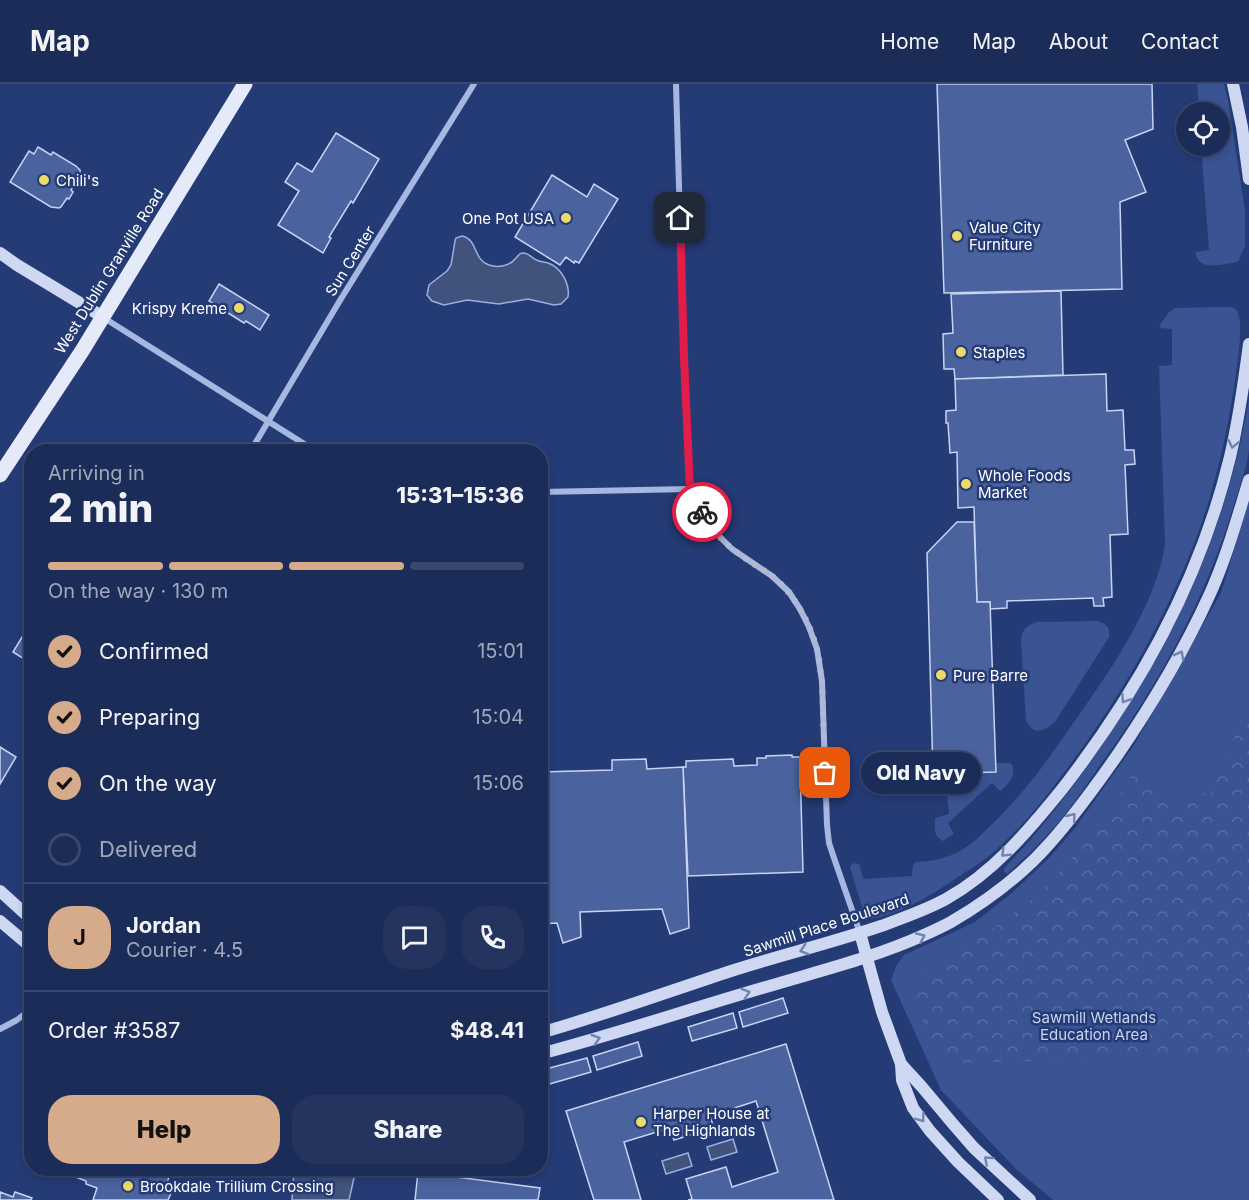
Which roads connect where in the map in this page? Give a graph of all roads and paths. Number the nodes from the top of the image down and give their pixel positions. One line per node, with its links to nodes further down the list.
1 (245, 84): 7 (main road, West Dublin Granville Road)
2 (474, 84): 9 (street, Sun Center)
3 (676, 84): 14 (street)
4 (1233, 84): 5 (street)
5 (1249, 179)
6 (0, 253): 7 (street)
7 (103, 317): 9 (street); 12 (main road, West Dublin Granville Road)
8 (1249, 344): 19 (street, Sawmill Place Boulevard, one-way to 19)
9 (268, 422): 10 (street, Sun Center); 11 (street)
10 (255, 444)
11 (304, 444)
12 (0, 475)
13 (1249, 480): 21 (street, one-way to 13)
14 (690, 489): 15 (street); 19 (street)
15 (548, 492)
16 (0, 891): 17 (street)
17 (24, 913)
18 (0, 921): 20 (street)
19 (860, 933): 21 (street); 24 (street, Sawmill Place Boulevard, one-way to 24)
20 (24, 941)
21 (866, 958): 25 (street, one-way to 21); 26 (street)
22 (24, 1014): 23 (street)
23 (0, 1029)
24 (548, 1031)
25 (548, 1052)
26 (901, 1064): 27 (street, one-way to 27); 28 (street, one-way to 26)
27 (998, 1200)
28 (1030, 1200)

